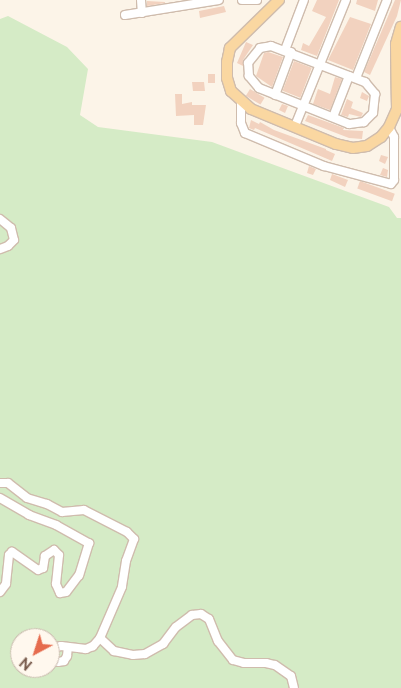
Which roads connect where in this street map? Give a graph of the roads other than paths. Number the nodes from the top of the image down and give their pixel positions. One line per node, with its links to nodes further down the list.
1 (141, 0): 9 (street)
2 (219, 0): 9 (street)
3 (242, 0): 4 (street)
4 (257, 0)
5 (279, 0): 17 (main road)
6 (304, 0): 12 (street)
7 (346, 0): 13 (street)
8 (387, 0): 14 (street)
9 (142, 13): 10 (street)
10 (125, 16)
11 (401, 27): 16 (main road)
12 (288, 51): 13 (street); 15 (street); 15 (street)
13 (320, 64): 14 (street); 18 (street)
14 (352, 77): 19 (street); 19 (street)
15 (274, 94): 18 (street)
16 (399, 95): 21 (main road)
17 (241, 102): 20 (main road); 21 (street)
18 (303, 106): 19 (street); 20 (street)
19 (333, 117)
20 (295, 126): 21 (main road)
21 (389, 127)
22 (0, 219): 23 (street)
23 (0, 249)
24 (0, 483): 27 (street)
25 (0, 498): 26 (street)
26 (0, 592)
27 (100, 638): 28 (street); 29 (street)
28 (68, 647)
29 (294, 688)

